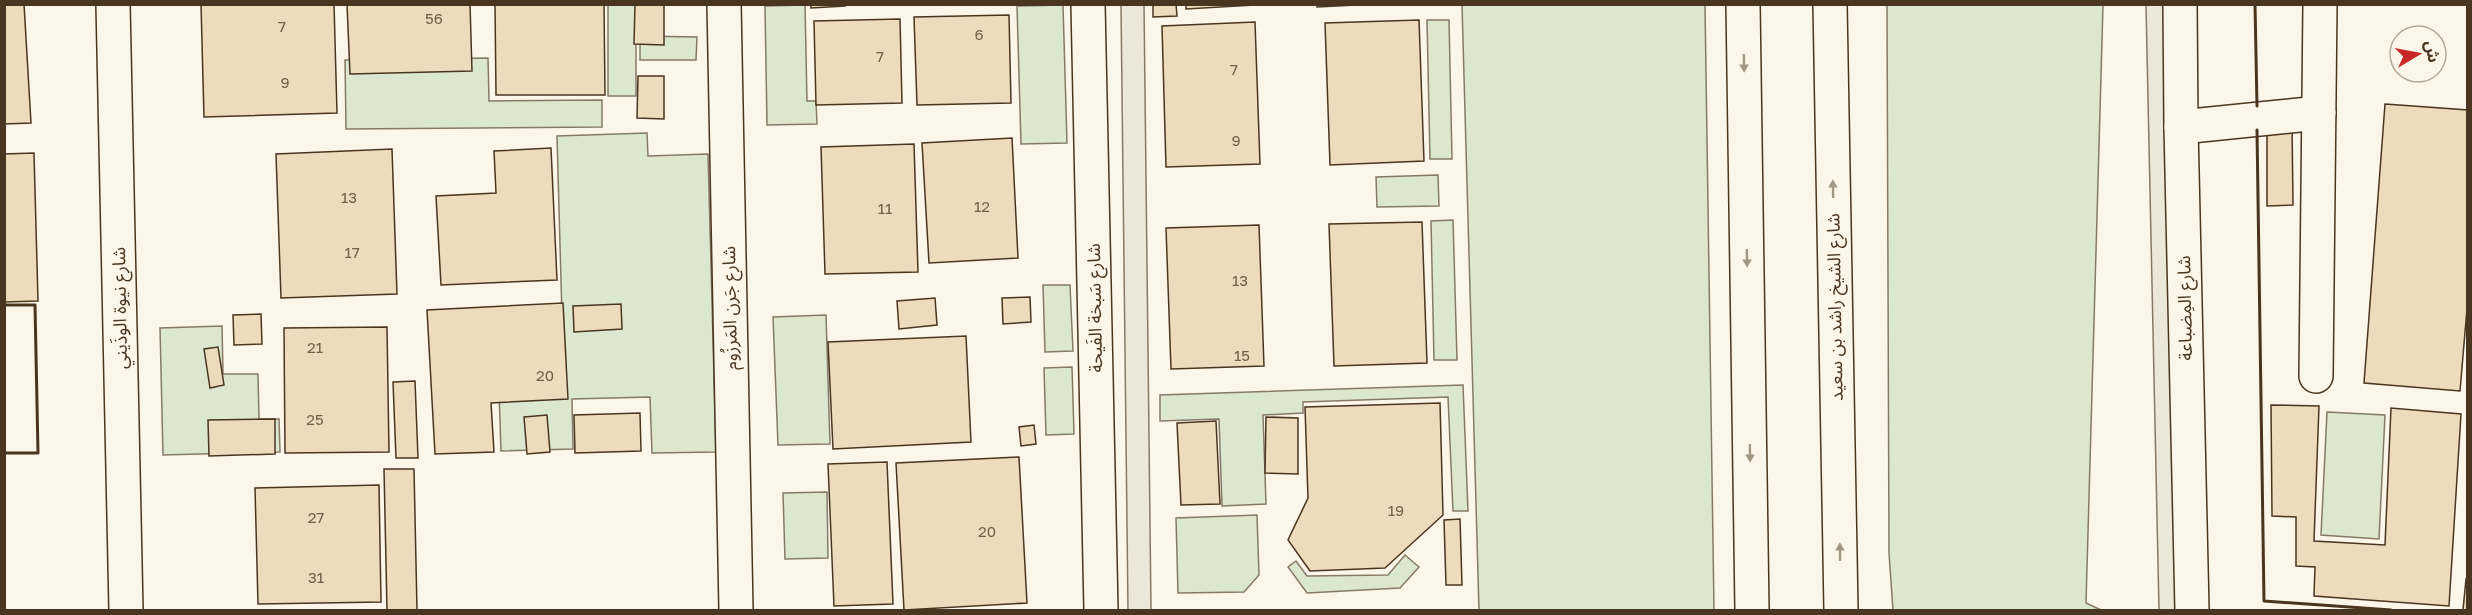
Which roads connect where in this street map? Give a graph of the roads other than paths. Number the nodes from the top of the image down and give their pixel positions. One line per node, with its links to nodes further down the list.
1 (113, 4): 11 (street, شارع نيوة الوذَيني)
2 (723, 4): 12 (street, شارع جَرن المَرزُوم)
3 (1088, 4): 13 (street, شارع سَبخة الفَيحة)
4 (1743, 4): 14 (street, one-way to 14)
5 (1830, 4): 15 (street, شارع الشيخ راشد بن سعيد, one-way to 5)
6 (2180, 4): 9 (street, شارع المِضباعة)
7 (2320, 4): 8 (street)
8 (2319, 113): 9 (street); 10 (street)
9 (2181, 127): 16 (street, شارع المِضباعة)
10 (2316, 376)
11 (126, 610)
12 (736, 610)
13 (1101, 610)
14 (1752, 610)
15 (1840, 610)
16 (2192, 610)

